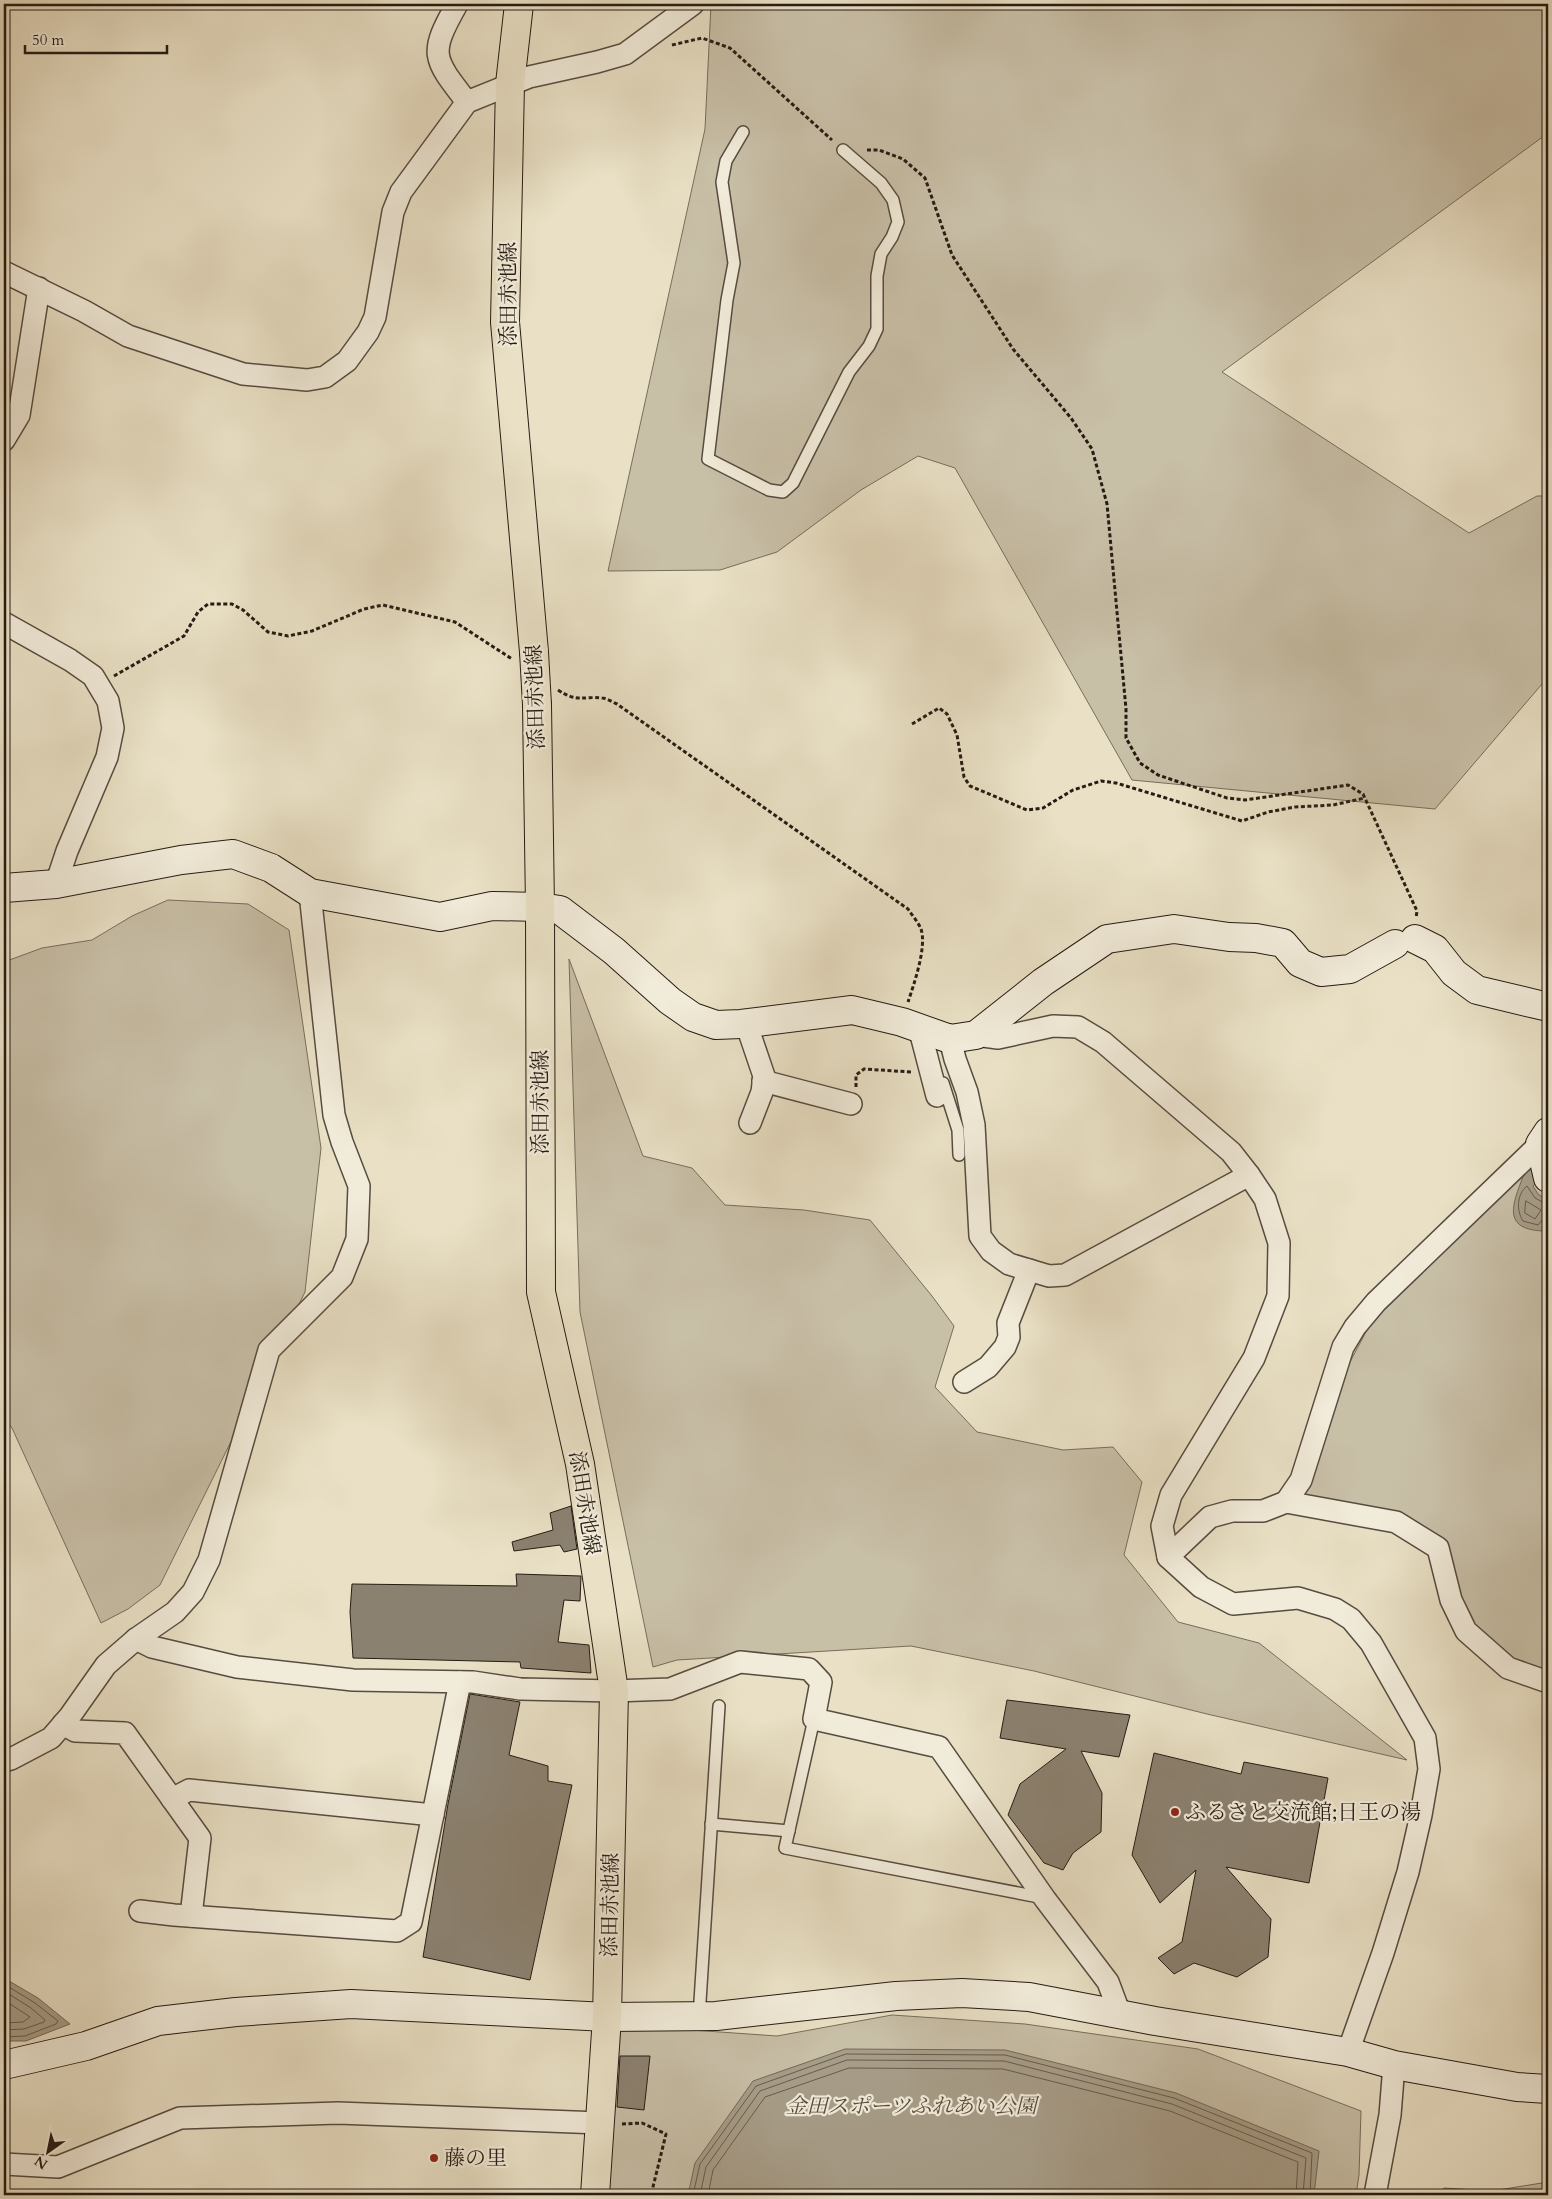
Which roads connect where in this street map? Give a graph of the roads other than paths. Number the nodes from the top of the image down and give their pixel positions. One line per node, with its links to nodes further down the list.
1 (457, 4): 5 (street)
2 (519, 4): 4 (main road, 添田赤池線)
3 (693, 4): 4 (street)
4 (510, 84): 5 (street); 15 (main road, 添田赤池線, bridge)
5 (467, 102): 9 (street)
6 (743, 132): 7 (lane)
7 (843, 150)
8 (4, 272): 9 (street)
9 (39, 288): 10 (street)
10 (4, 440)
11 (4, 623): 12 (street)
12 (56, 884): 13 (street); 14 (street)
13 (4, 888)
14 (310, 893): 15 (street); 31 (street)
15 (540, 907): 17 (street); 34 (main road, 添田赤池線)
16 (1548, 1007): 18 (street)
17 (746, 1023): 18 (street); 19 (street)
18 (942, 1037): 20 (street); 24 (lane); 25 (street); 27 (street)
19 (763, 1081): 21 (street); 22 (street)
20 (937, 1096)
21 (851, 1104)
22 (750, 1123)
23 (1544, 1138): 26 (street); 29 (street)
24 (959, 1156)
25 (1250, 1174): 27 (street); 30 (street)
26 (1548, 1178)
27 (1029, 1270): 28 (street)
28 (964, 1382)
29 (1286, 1502): 30 (street); 33 (street)
30 (1168, 1557): 49 (street)
31 (136, 1639): 32 (street); 37 (street)
32 (460, 1682): 34 (street); 40 (street)
33 (1548, 1682)
34 (614, 1691): 36 (street); 47 (main road, 添田赤池線)
35 (719, 1706): 41 (lane)
36 (814, 1719): 42 (lane); 43 (street)
37 (64, 1724): 38 (street); 39 (street)
38 (4, 1761)
39 (172, 1799): 40 (street); 45 (street)
40 (432, 1815): 45 (street)
41 (711, 1824): 42 (lane); 48 (lane)
42 (789, 1831): 43 (lane)
43 (1045, 1899): 46 (street)
44 (140, 1911): 45 (street)
45 (190, 1916)
46 (1120, 2014): 48 (street); 49 (street)
47 (607, 2017): 48 (street); 50 (street); 53 (main road, 添田赤池線)
48 (699, 2017)
49 (1348, 2052): 51 (street)
50 (4, 2065)
51 (1394, 2065): 52 (street); 56 (street)
52 (1548, 2089)
53 (600, 2123): 54 (street); 55 (main road, 添田赤池線)
54 (4, 2164)
55 (595, 2195)
56 (1375, 2195)

